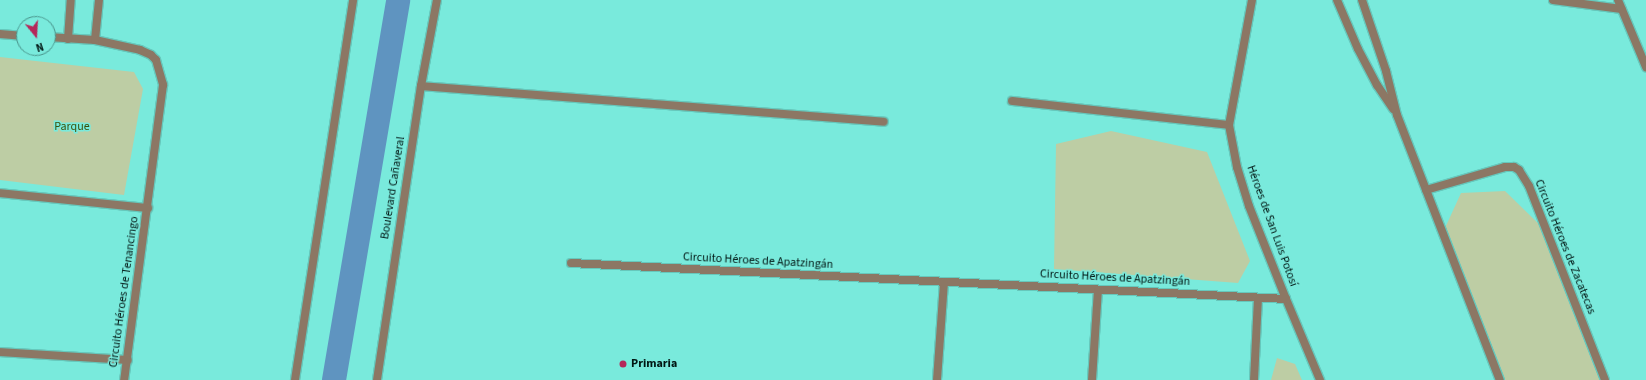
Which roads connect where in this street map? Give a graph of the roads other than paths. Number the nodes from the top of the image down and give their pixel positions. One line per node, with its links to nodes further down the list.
1 (71, 0): 14 (street)
2 (99, 0): 15 (street)
3 (353, 0): 33 (street)
4 (437, 0): 17 (street, Boulevard Cañaveral)
5 (1252, 0): 21 (street)
6 (1337, 0): 19 (street)
7 (1362, 0): 19 (street)
8 (1553, 0): 10 (street)
9 (1618, 0): 10 (street)
10 (1621, 9): 16 (street)
11 (0, 34): 12 (street)
12 (16, 35)
13 (56, 38): 14 (street, Circuito Héroes de Tenancingo)
14 (68, 39): 15 (street, Circuito Héroes de Tenancingo)
15 (95, 40): 24 (street, Circuito Héroes de Tenancingo)
16 (1646, 67)
17 (421, 86): 20 (street); 34 (street, Boulevard Cañaveral)
18 (1012, 101): 21 (street)
19 (1397, 115): 22 (street)
20 (884, 122)
21 (1229, 125): 29 (street, Héroes de San Luis Potosí)
22 (1426, 190): 39 (street); 40 (street, Circuito Héroes de Zacatecas)
23 (0, 193): 24 (street, Circuito Héroes de Tenancingo)
24 (148, 208): 31 (street, Circuito Héroes de Tenancingo)
25 (571, 263): 26 (street, Circuito Héroes de Apatzingán)
26 (944, 282): 27 (street, Circuito Héroes de Apatzingán); 35 (street)
27 (1098, 290): 28 (street, Circuito Héroes de Apatzingán); 36 (street)
28 (1258, 298): 29 (street, Circuito Héroes de Apatzingán); 37 (street)
29 (1286, 299): 38 (street, Héroes de San Luis Potosí)
30 (0, 352): 31 (street)
31 (128, 360): 32 (street, Circuito Héroes de Tenancingo)
32 (124, 380)
33 (295, 380)
34 (376, 380)
35 (938, 380)
36 (1092, 380)
37 (1254, 380)
38 (1320, 380)
39 (1500, 380)
40 (1605, 380)

